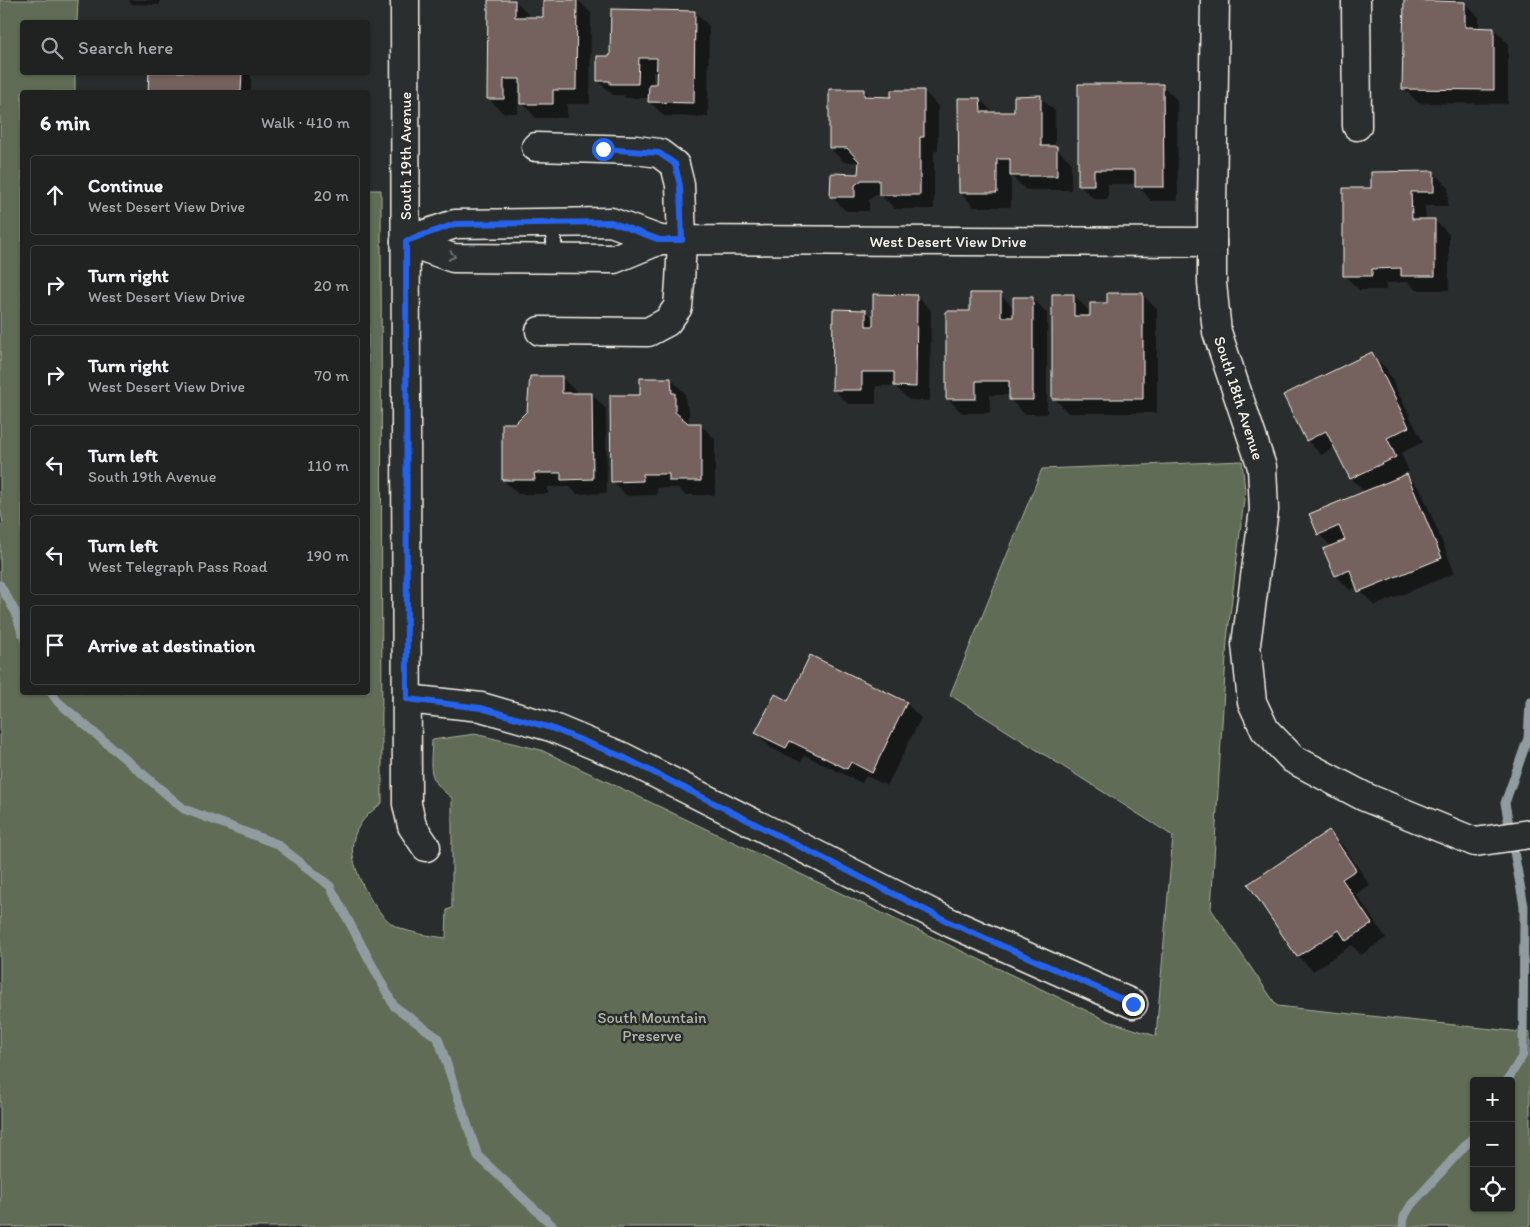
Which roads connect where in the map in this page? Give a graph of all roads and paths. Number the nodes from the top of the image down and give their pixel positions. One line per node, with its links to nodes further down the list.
1 (405, 0): 8 (street, South 19th Avenue)
2 (1215, 0): 9 (street, South 18th Avenue)
3 (1356, 0): 4 (street)
4 (1357, 126)
5 (536, 147): 7 (street)
6 (553, 223): 7 (street, West Desert View Drive); 8 (street, West Desert View Drive); 10 (lane)
7 (671, 240): 9 (street, West Desert View Drive); 10 (street, West Desert View Drive); 11 (street)
8 (406, 241): 10 (street, West Desert View Drive, one-way to 10); 12 (street, South 19th Avenue)
9 (1212, 245): 13 (street, South 18th Avenue)
10 (555, 259)
11 (540, 331)
12 (407, 699): 14 (street, South 19th Avenue); 15 (street)
13 (1524, 836)
14 (426, 847)
15 (1133, 1004)

